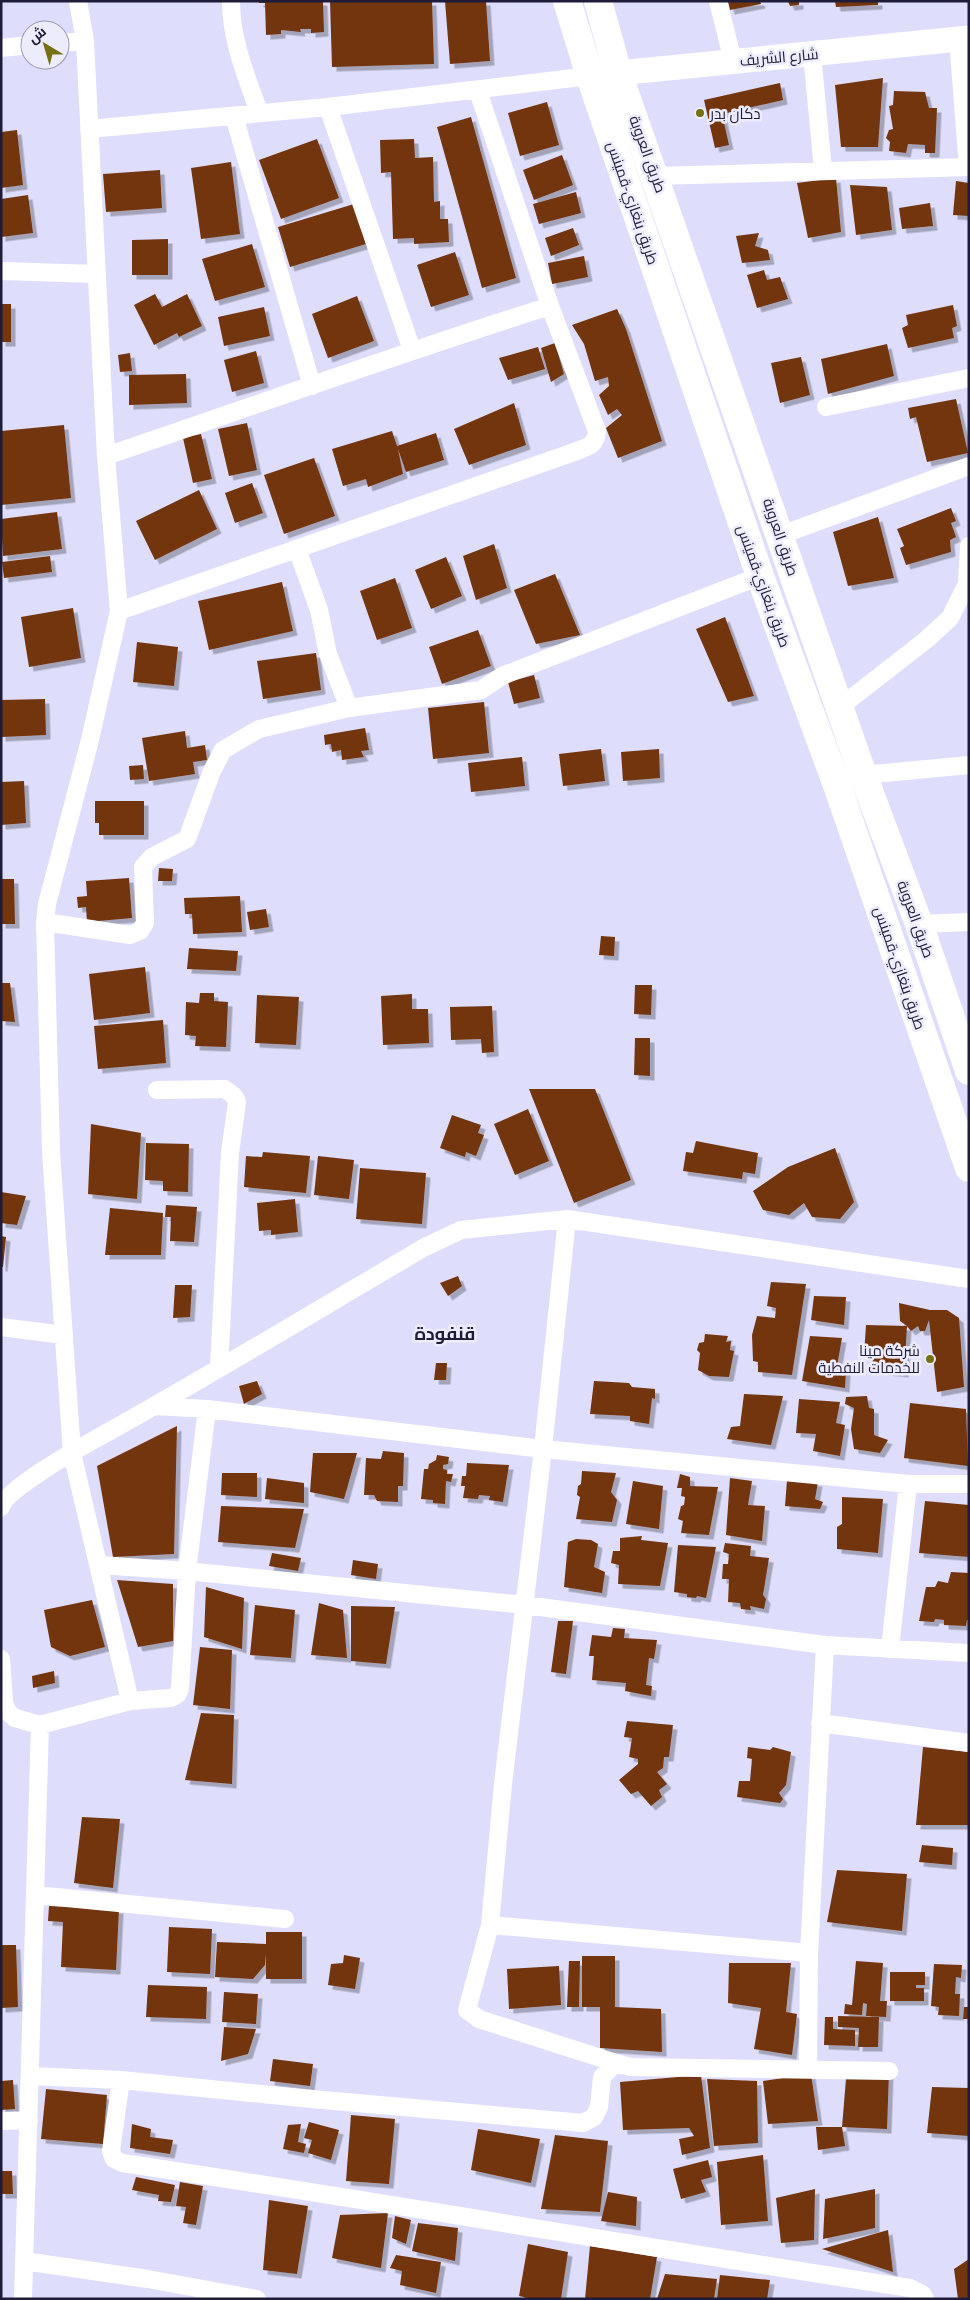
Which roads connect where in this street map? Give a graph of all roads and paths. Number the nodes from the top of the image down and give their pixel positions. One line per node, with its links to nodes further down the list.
1 (78, 1): 7 (street)
2 (231, 1): 17 (street)
3 (567, 1): 14 (main road, طريق بنغازي-قمينس)
4 (598, 1): 13 (main road, طريق العروبة)
5 (718, 1): 12 (street)
6 (963, 38): 11 (main road, شارع الشريف); 20 (street)
7 (85, 41): 8 (street); 19 (street)
8 (70, 42)
9 (20, 46): 10 (street)
10 (1, 48)
11 (812, 54): 12 (main road, شارع الشريف); 21 (street)
12 (733, 61): 13 (main road, شارع الشريف)
13 (618, 72): 14 (main road, شارع الشريف); 22 (main road, طريق العروبة)
14 (590, 76): 15 (street); 35 (main road, طريق بنغازي-قمينس)
15 (478, 91): 16 (street); 25 (street)
16 (328, 107): 17 (street); 26 (street)
17 (259, 112): 18 (street)
18 (234, 116): 19 (street); 28 (street)
19 (90, 129): 24 (street)
20 (969, 167): 21 (street)
21 (823, 170): 22 (street)
22 (656, 176): 32 (main road, طريق العروبة)
23 (1, 271): 24 (street)
24 (96, 274): 30 (street)
25 (550, 306): 26 (street); 34 (street)
26 (412, 350): 28 (street)
27 (969, 378): 29 (street)
28 (312, 386): 30 (street)
29 (826, 407)
30 (106, 456): 36 (street)
31 (969, 466): 32 (street)
32 (781, 535): 37 (main road, طريق العروبة)
33 (969, 546): 37 (street)
34 (297, 549): 36 (street); 38 (street)
35 (760, 576): 38 (street); 46 (main road, طريق بنغازي-قمينس)
36 (119, 611): 41 (street)
37 (840, 707): 40 (main road, طريق العروبة)
38 (349, 708): 41 (street)
39 (969, 765): 40 (street)
40 (863, 775): 43 (main road, طريق العروبة)
41 (45, 922): 50 (street)
42 (969, 922): 43 (street)
43 (919, 924): 44 (main road, طريق العروبة)
44 (969, 1070)
45 (156, 1090): 51 (street)
46 (969, 1168)
47 (567, 1219): 48 (street); 51 (street); 54 (street)
48 (969, 1279)
49 (1, 1327): 50 (street)
50 (64, 1335): 55 (street)
51 (219, 1368): 52 (street)
52 (156, 1406): 53 (street); 55 (street)
53 (207, 1409): 54 (street); 60 (street)
54 (543, 1449): 56 (street); 61 (street)
55 (72, 1452): 58 (street); 59 (street)
56 (908, 1484): 57 (street); 63 (street)
57 (969, 1484)
58 (1, 1507)
59 (99, 1565): 60 (street); 66 (street)
60 (187, 1571): 61 (street); 66 (street)
61 (525, 1604): 62 (street); 72 (street)
62 (825, 1645): 63 (street); 67 (street)
63 (890, 1649): 64 (street)
64 (969, 1653)
65 (1, 1659): 68 (street)
66 (130, 1701): 68 (street)
67 (820, 1723): 69 (street); 73 (street)
68 (40, 1725): 70 (street)
69 (969, 1743)
70 (35, 1894): 71 (street); 77 (street)
71 (285, 1919)
72 (490, 1925): 73 (street); 74 (street)
73 (809, 1953): 75 (street)
74 (616, 2063): 75 (street); 78 (street)
75 (808, 2069): 76 (street)
76 (889, 2071)
77 (30, 2076): 78 (street); 79 (street)
78 (121, 2080): 84 (street)
79 (29, 2120): 80 (street); 81 (street)
80 (1, 2121)
81 (24, 2261): 82 (street); 83 (street)
82 (23, 2299)
83 (257, 2299)
84 (925, 2299)

